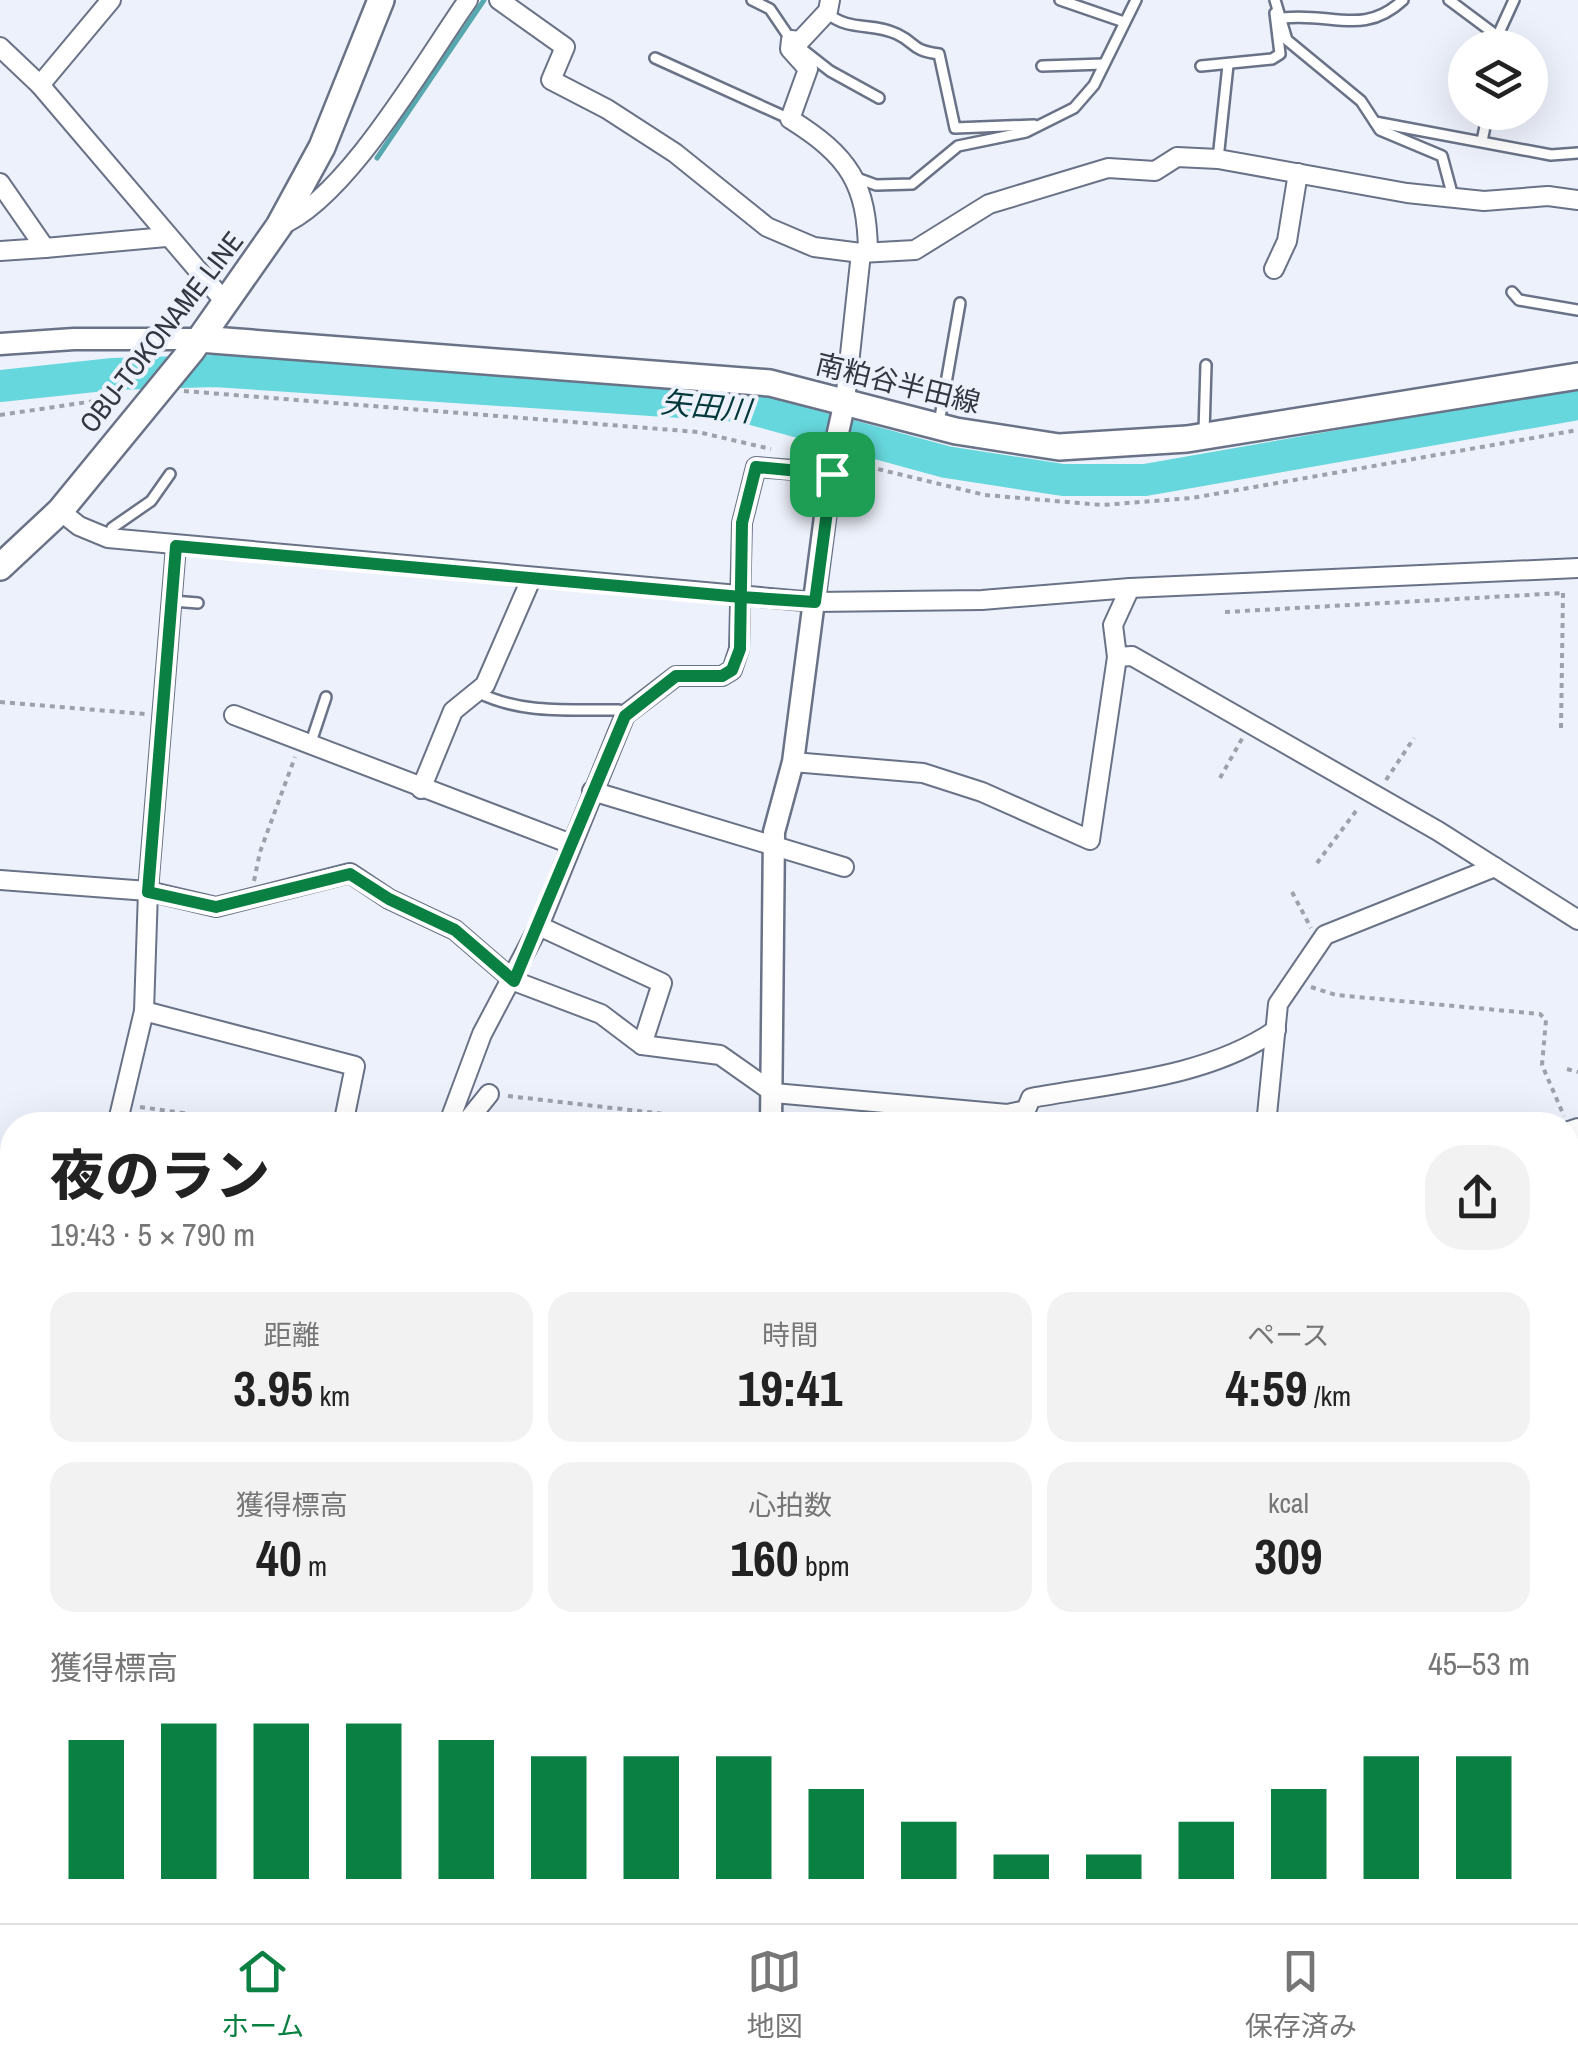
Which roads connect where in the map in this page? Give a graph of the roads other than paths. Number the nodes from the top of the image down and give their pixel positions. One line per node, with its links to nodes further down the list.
1 (111, 0): 24 (street)
2 (381, 0): 31 (main road, OBU-TOKONAME LINE)
3 (468, 0): 34 (street)
4 (499, 0): 44 (street)
5 (752, 0): 17 (lane)
6 (1060, 0): 14 (lane)
7 (1136, 0): 14 (lane)
8 (1274, 0): 13 (lane)
9 (1403, 0): 13 (lane)
10 (1450, 0): 15 (lane)
11 (1514, 0): 16 (lane)
12 (828, 6): 17 (street); 28 (lane)
13 (1279, 15): 21 (lane); 27 (lane)
14 (1124, 22): 20 (lane)
15 (1489, 30)
16 (1499, 30)
17 (796, 40): 25 (lane); 26 (street)
18 (0, 47): 24 (street)
19 (655, 58): 26 (lane)
20 (1104, 64): 22 (lane); 28 (lane)
21 (1228, 65): 23 (lane); 33 (lane)
22 (1042, 66)
23 (1200, 66)
24 (40, 85): 41 (street)
25 (880, 98)
26 (790, 119): 36 (street)
27 (1374, 122): 30 (lane); 38 (lane)
28 (1037, 126): 36 (lane)
29 (1484, 130): 30 (lane)
30 (1482, 141): 32 (lane)
31 (322, 148): 34 (street); 40 (main road, OBU-TOKONAME LINE)
32 (1578, 153)
33 (1218, 159): 35 (street); 44 (street)
34 (354, 162): 40 (street)
35 (1298, 174): 38 (street); 45 (street)
36 (857, 178): 44 (street)
37 (0, 183): 42 (street)
38 (1454, 197): 39 (street)
39 (1578, 200)
40 (279, 226): 47 (main road, OBU-TOKONAME LINE)
41 (166, 237): 42 (street); 47 (street)
42 (45, 248): 43 (street)
43 (0, 251)
44 (865, 253): 54 (street)
45 (1274, 268)
46 (1512, 292): 49 (lane)
47 (225, 302): 51 (main road, OBU-TOKONAME LINE)
48 (960, 303): 55 (lane)
49 (1578, 310)
50 (0, 344): 51 (street)
51 (196, 345): 54 (main road, 南粕谷半田線); 59 (main road, OBU-TOKONAME LINE)
52 (1206, 365): 56 (lane)
53 (1578, 376): 56 (main road, 南粕谷半田線)
54 (843, 404): 55 (main road, 南粕谷半田線); 57 (street)
55 (939, 426): 56 (main road, 南粕谷半田線)
56 (1204, 436)
57 (833, 463): 66 (street); 68 (street)
58 (170, 474): 60 (lane)
59 (60, 511): 60 (street); 62 (main road, OBU-TOKONAME LINE)
60 (108, 538): 61 (street)
61 (176, 546): 64 (street); 67 (street)
62 (0, 567)
63 (1571, 568): 65 (street)
64 (532, 577): 66 (street); 71 (street)
65 (1130, 588): 68 (street); 70 (street)
66 (741, 597): 68 (street); 74 (street)
67 (173, 601): 69 (lane); 84 (street)
68 (815, 602): 76 (street)
69 (198, 603)
70 (1117, 657): 76 (street); 82 (street)
71 (477, 692): 74 (lane); 77 (street)
72 (326, 698): 75 (lane)
73 (234, 715): 75 (street)
74 (625, 716): 78 (street)
75 (306, 743): 77 (street)
76 (793, 762): 80 (street)
77 (421, 788): 79 (street)
78 (592, 791): 79 (street); 80 (street)
79 (571, 844): 86 (street)
80 (774, 848): 81 (street); 91 (street)
81 (844, 867)
82 (1495, 867): 85 (street); 89 (street)
83 (0, 880): 84 (street)
84 (148, 892): 87 (street); 88 (street)
85 (1578, 920)
86 (539, 926): 87 (street); 90 (street)
87 (514, 981): 90 (street); 95 (street)
88 (144, 1011): 93 (street); 94 (street)
89 (1276, 1030): 99 (street); 100 (street)
90 (642, 1046): 91 (street)
91 (774, 1092): 97 (street); 98 (street)
92 (489, 1094): 96 (street)
93 (122, 1112)
94 (346, 1112)
95 (453, 1112)
96 (474, 1112)
97 (772, 1112)
98 (986, 1112)
99 (1016, 1112)
100 (1267, 1112)

